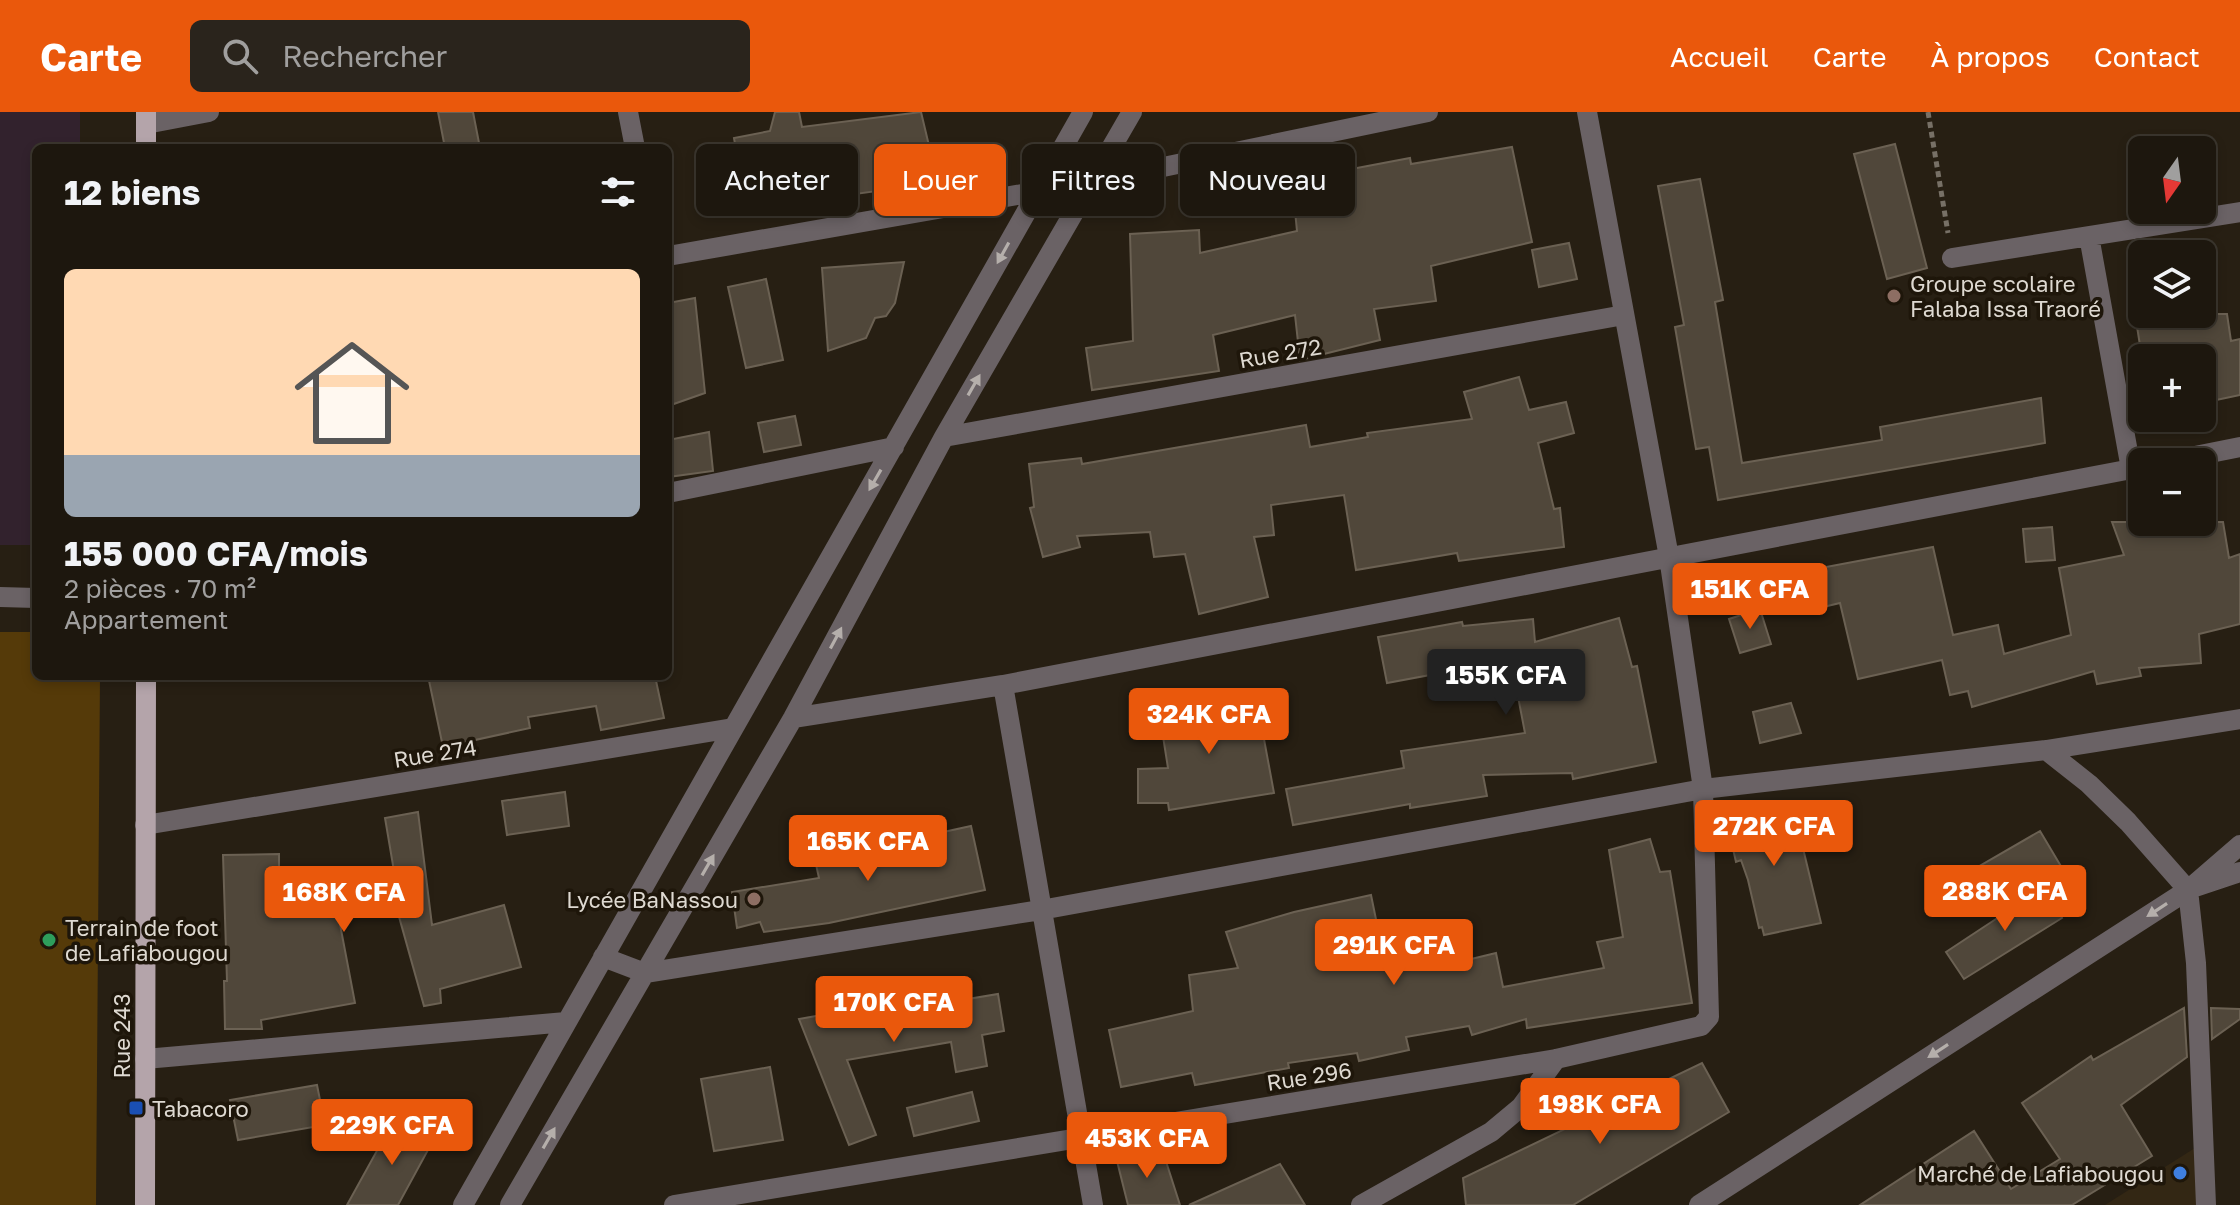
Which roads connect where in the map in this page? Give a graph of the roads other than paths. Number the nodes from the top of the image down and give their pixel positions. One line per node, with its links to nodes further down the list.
1 (209, 112): 7 (street)
2 (628, 112): 9 (street)
3 (1083, 112): 10 (street)
4 (1132, 112): 11 (street)
5 (1428, 112): 12 (street)
6 (1587, 112): 20 (street)
7 (146, 118): 8 (main road)
8 (146, 144)
9 (634, 144)
10 (1065, 144)
11 (1113, 144)
12 (1164, 167)
13 (1022, 194): 18 (street)
14 (2240, 212): 17 (street)
15 (1024, 216): 22 (street, one-way to 22)
16 (1071, 216): 21 (street, one-way to 16)
17 (2089, 236): 19 (street); 24 (street)
18 (672, 255)
19 (1952, 258)
20 (1624, 315): 21 (street, Rue 272); 28 (street)
21 (944, 437): 33 (street, one-way to 21)
22 (894, 447): 27 (street); 35 (street, one-way to 35)
23 (2240, 447): 25 (street)
24 (2132, 448)
25 (2216, 452)
26 (2128, 470): 28 (street)
27 (672, 492)
28 (1669, 557): 32 (street); 37 (street)
29 (0, 597): 30 (street)
30 (32, 598)
31 (146, 680): 38 (main road, Rue 243)
32 (1003, 685): 33 (street); 42 (street)
33 (793, 718): 44 (street, one-way to 33)
34 (2240, 719): 36 (street)
35 (733, 728): 38 (street, Rue 274); 43 (street)
36 (2046, 750): 37 (street); 41 (street)
37 (1703, 789): 42 (street); 47 (street, Rue 296)
38 (145, 825): 46 (main road, Rue 243)
39 (2240, 845): 41 (street)
40 (2240, 872): 41 (street)
41 (2188, 890): 55 (street, one-way to 55); 56 (street)
42 (1041, 910): 44 (street); 48 (street)
43 (603, 957): 44 (street); 45 (street)
44 (645, 973): 51 (street, one-way to 44)
45 (566, 1022): 46 (street); 50 (street)
46 (145, 1059): 49 (main road, Rue 243)
47 (1556, 1059): 48 (street, Rue 296); 54 (street)
48 (1082, 1138): 52 (street, Rue 296); 53 (street)
49 (145, 1205)
50 (463, 1205)
51 (510, 1205)
52 (674, 1205)
53 (1093, 1205)
54 (1361, 1205)
55 (1699, 1205)
56 (2206, 1205)

